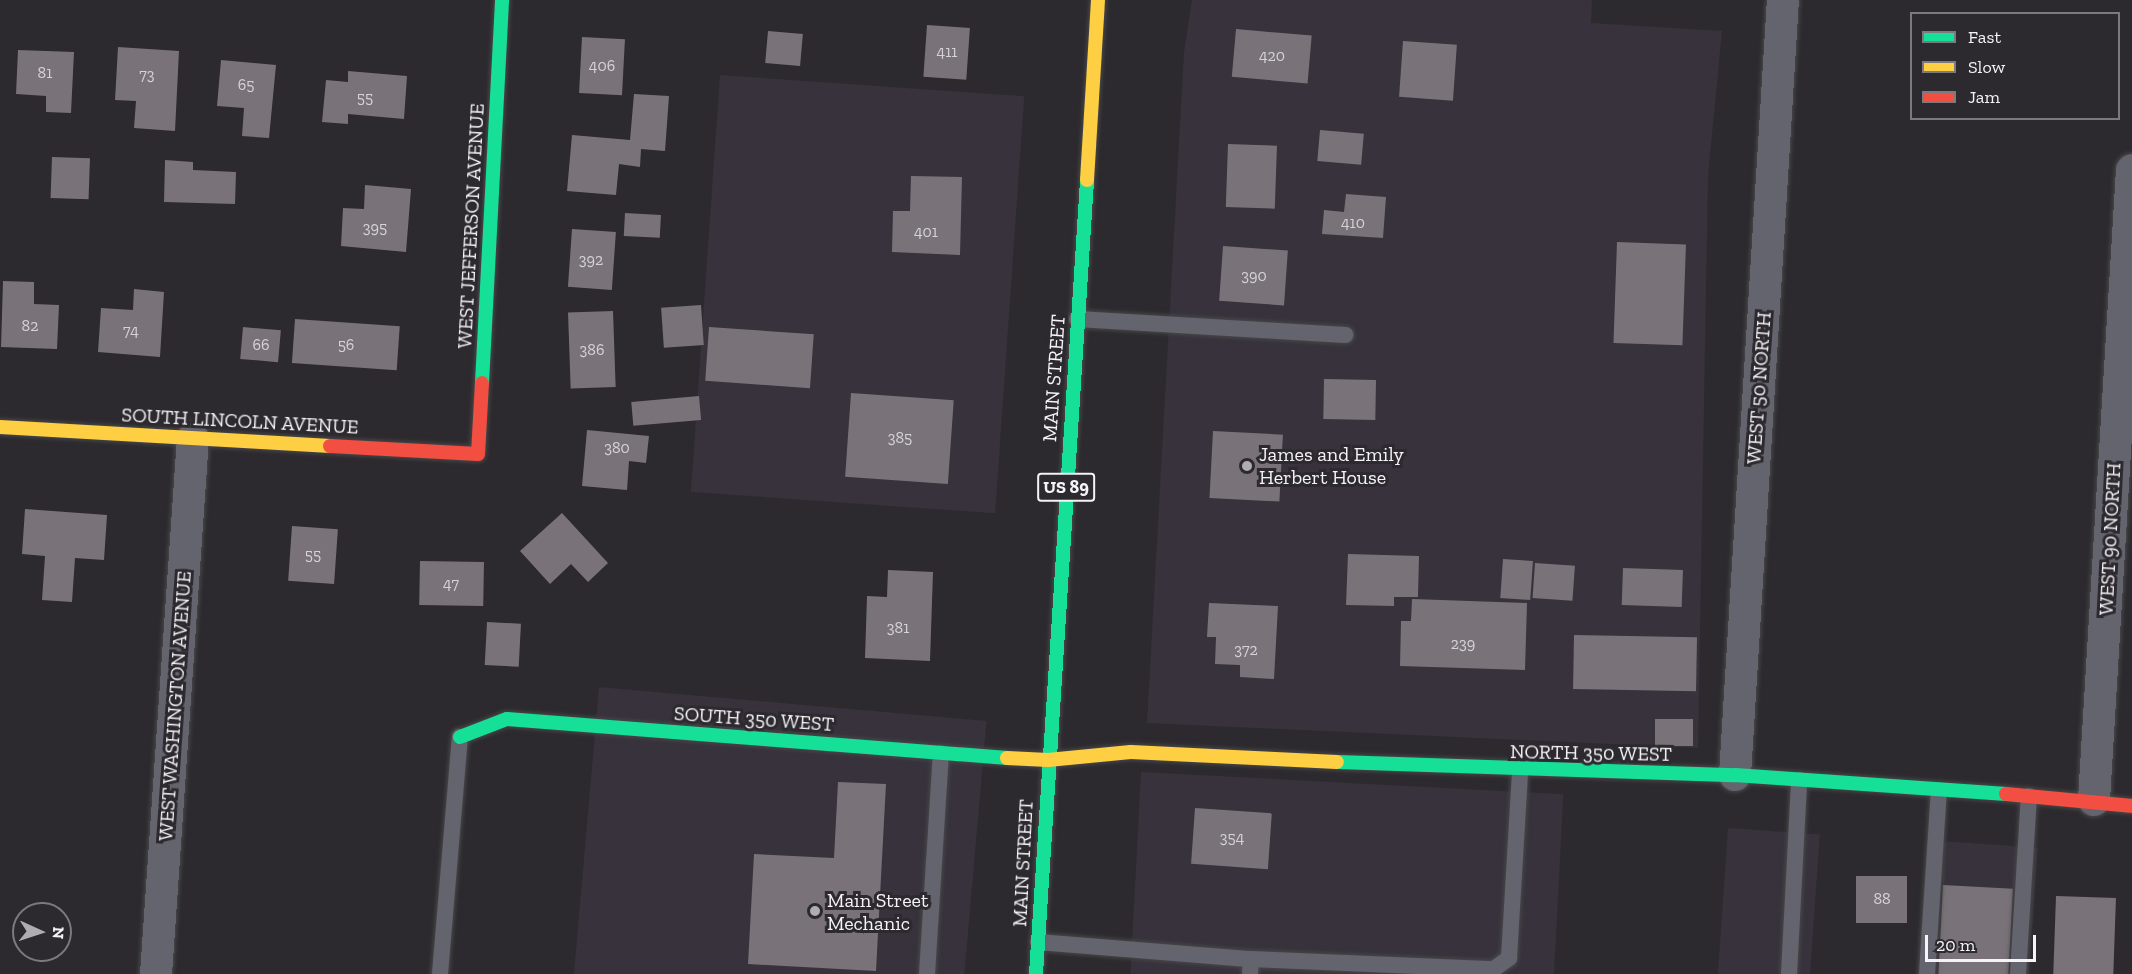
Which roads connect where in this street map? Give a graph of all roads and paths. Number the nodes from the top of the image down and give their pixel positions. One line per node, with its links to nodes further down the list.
1 (502, 0): 9 (street, WEST JEFFERSON AVENUE)
2 (1098, 0): 5 (street, MAIN STREET / US 89)
3 (1783, 0): 14 (street, WEST 50 NORTH)
4 (2132, 170): 18 (street, WEST 90 NORTH)
5 (1077, 319): 6 (lane); 12 (street, MAIN STREET / US 89)
6 (1346, 335)
7 (0, 427): 8 (street, SOUTH LINCOLN AVENUE)
8 (194, 438): 9 (street, SOUTH LINCOLN AVENUE); 22 (street, WEST WASHINGTON AVENUE)
9 (478, 454)
10 (460, 736): 11 (street, SOUTH 350 WEST); 23 (lane)
11 (941, 753): 12 (street, SOUTH 350 WEST); 24 (lane)
12 (1048, 760): 13 (street, NORTH 350 WEST); 20 (street, MAIN STREET / US 89)
13 (1520, 771): 14 (street, NORTH 350 WEST); 21 (lane)
14 (1735, 775): 15 (street, NORTH 350 WEST)
15 (1799, 780): 16 (street, NORTH 350 WEST); 26 (lane)
16 (1939, 790): 17 (street, NORTH 350 WEST); 27 (lane)
17 (2029, 796): 18 (street, NORTH 350 WEST); 28 (lane)
18 (2094, 800): 19 (street, NORTH 350 WEST)
19 (2132, 806)
20 (1038, 942): 21 (lane); 25 (street, MAIN STREET / US 89)
21 (1251, 966)
22 (156, 974)
23 (440, 974)
24 (927, 974)
25 (1036, 974)
26 (1789, 974)
27 (1927, 974)
28 (2018, 974)

